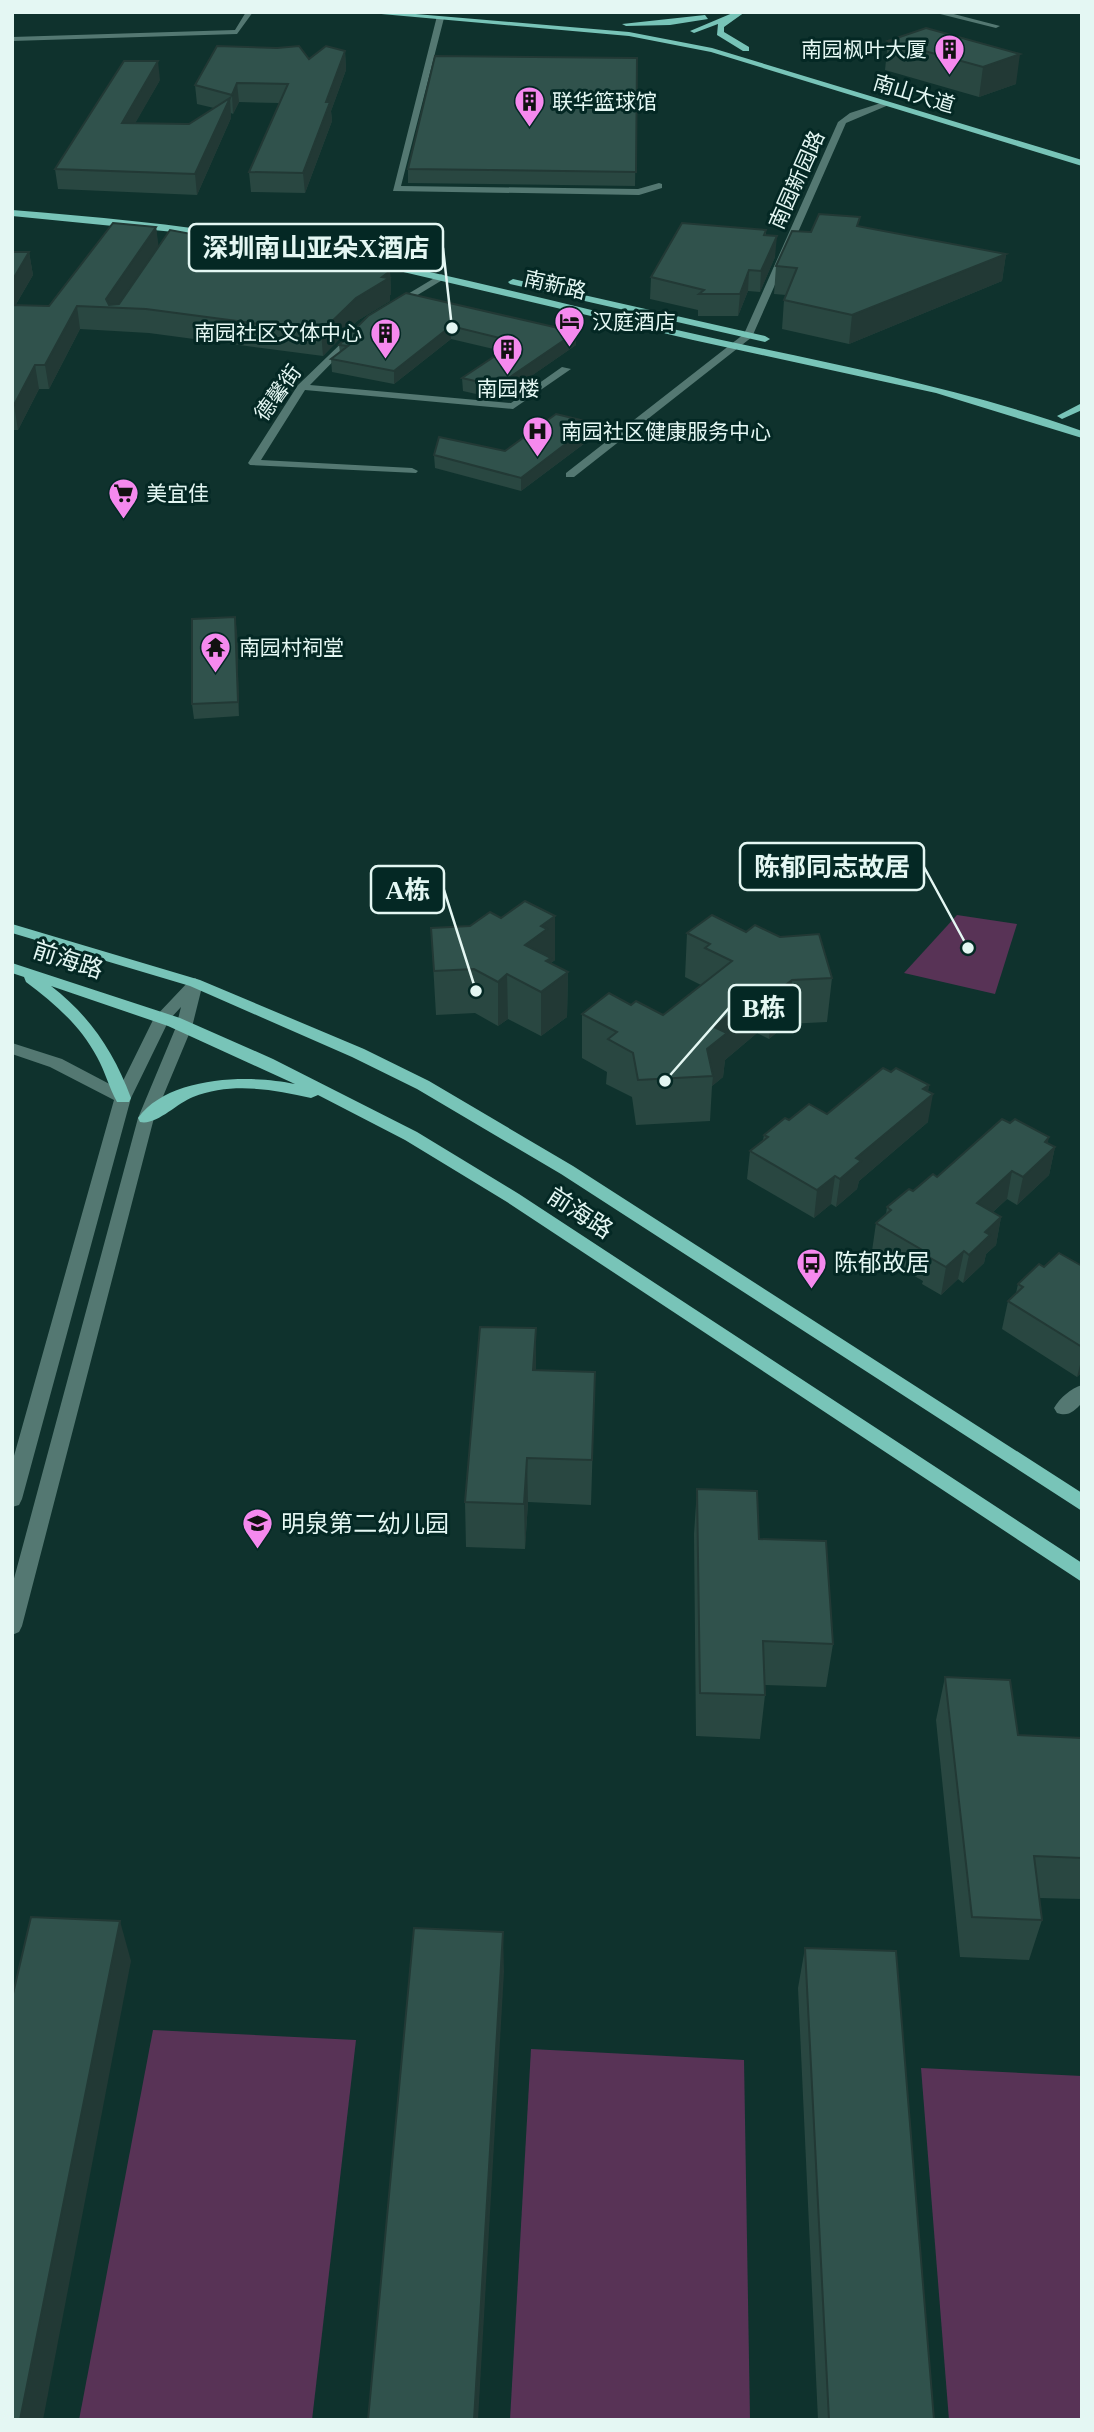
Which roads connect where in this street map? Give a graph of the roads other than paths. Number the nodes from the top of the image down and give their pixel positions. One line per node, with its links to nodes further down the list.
1 (250, 12): 14 (street)
2 (362, 12): 8 (main road, 南山大道)
3 (452, 12): 10 (main road)
4 (717, 12): 7 (main road)
5 (742, 12): 9 (main road)
6 (935, 12): 11 (street)
7 (705, 17): 10 (main road); 12 (main road)
8 (440, 18): 15 (main road, 南山大道); 21 (street)
9 (729, 18): 12 (main road); 17 (main road)
10 (584, 23): 12 (main road)
11 (996, 26)
12 (678, 33): 13 (main road); 15 (main road)
13 (699, 36)
14 (12, 38)
15 (657, 38): 19 (main road, 南山大道)
16 (711, 39): 17 (main road)
17 (746, 49): 18 (main road)
18 (759, 53)
19 (887, 104): 20 (main road, 南山大道); 33 (street, 南园新园路)
20 (1082, 163)
21 (659, 186)
22 (12, 205): 25 (main road)
23 (12, 213): 24 (main road, 南新路)
24 (180, 229): 26 (street); 29 (main road, 南新路)
25 (283, 233)
26 (174, 239)
27 (421, 261): 28 (main road)
28 (473, 273)
29 (441, 277): 31 (street); 35 (main road, 南新路)
30 (499, 279): 33 (main road, 南新路)
31 (382, 312)
32 (363, 325): 38 (street, 德馨街)
33 (748, 335): 34 (main road, 南新路); 35 (street)
34 (774, 341)
35 (736, 345): 42 (main road, 南新路); 44 (street)
36 (828, 354): 40 (main road)
37 (566, 369): 38 (street)
38 (302, 387): 43 (street, 德馨街)
39 (1082, 407): 40 (main road)
40 (1062, 416): 41 (main road)
41 (1082, 423)
42 (1082, 435)
43 (412, 471)
44 (570, 475)
45 (12, 928): 47 (main road, 前海路)
46 (15, 968): 48 (main road, 前海路); 51 (main road)
47 (195, 984): 48 (street); 49 (street); 57 (main road, 前海路)
48 (162, 1018): 49 (main road, 前海路); 51 (street)
49 (184, 1027): 52 (main road, 前海路); 53 (street)
50 (12, 1048): 51 (street)
51 (123, 1098): 56 (street)
52 (348, 1102): 53 (main road); 58 (main road, 前海路)
53 (146, 1118): 59 (street)
54 (1082, 1392): 55 (street)
55 (1064, 1408)
56 (12, 1499)
57 (1082, 1503)
58 (1082, 1574)
59 (12, 1626)

